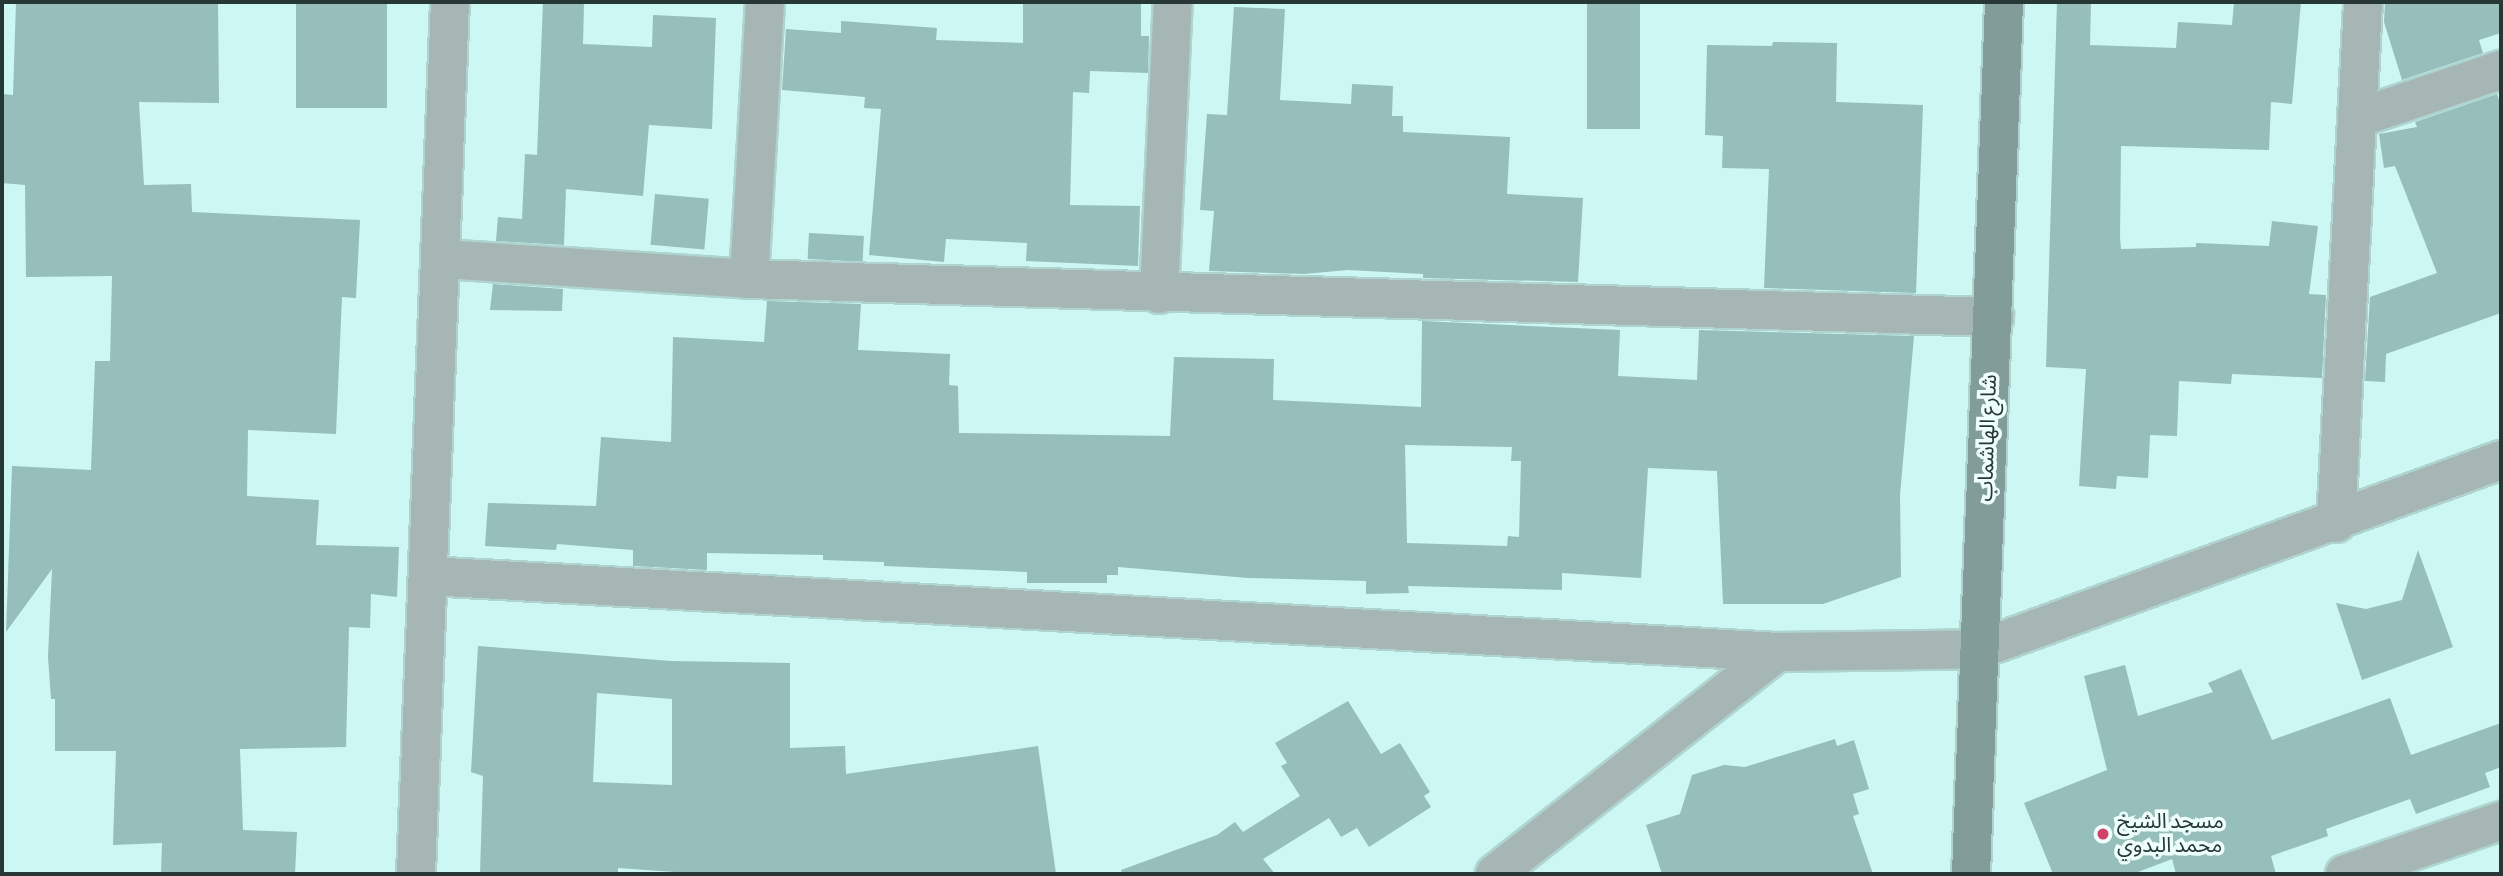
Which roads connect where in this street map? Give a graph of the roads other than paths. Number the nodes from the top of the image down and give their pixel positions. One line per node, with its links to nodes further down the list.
1 (450, 2): 8 (street)
2 (765, 2): 9 (street)
3 (1172, 2): 10 (street)
4 (2004, 2): 11 (street, شارع الهاشماب)
5 (2363, 2): 7 (street)
6 (2501, 70): 7 (street)
7 (2358, 118): 13 (street)
8 (442, 259): 9 (street); 14 (street)
9 (749, 279): 10 (street)
10 (1159, 294): 11 (street)
11 (1994, 317): 15 (street, شارع الهاشماب)
12 (2501, 460): 13 (street)
13 (2336, 523): 15 (street)
14 (428, 576): 16 (street); 18 (street)
15 (1980, 649): 16 (street); 20 (street, شارع الهاشماب)
16 (1777, 652): 19 (street)
17 (2501, 821): 21 (street)
18 (416, 874)
19 (1495, 874)
20 (1971, 874)
21 (2345, 874)

